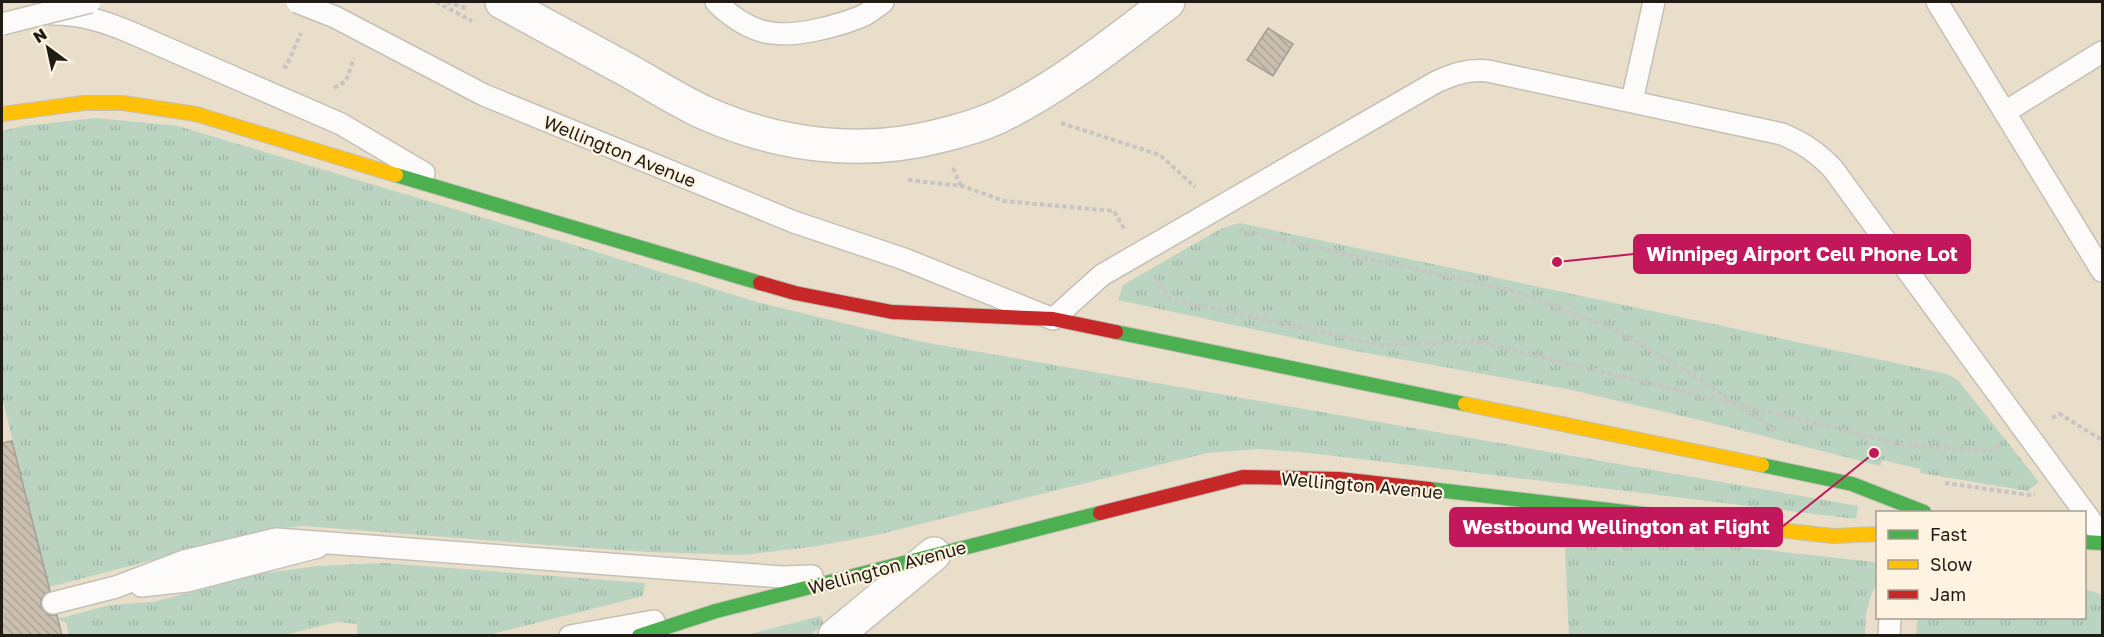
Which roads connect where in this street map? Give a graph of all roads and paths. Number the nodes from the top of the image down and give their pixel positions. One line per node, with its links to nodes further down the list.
1 (90, 2): 11 (lane, bridge)
2 (297, 2): 25 (lane, Wellington Avenue, bridge)
3 (436, 2): 12 (path)
4 (502, 2): 7 (street)
5 (716, 2): 6 (lane)
6 (883, 2)
7 (1168, 2)
8 (1654, 2): 16 (lane)
9 (1937, 2): 17 (lane)
10 (2, 19): 21 (lane, Wellington Avenue)
11 (2, 24)
12 (478, 24)
13 (357, 51): 15 (path)
14 (2103, 52): 17 (lane)
15 (331, 90)
16 (1632, 101): 22 (lane); 27 (lane)
17 (2005, 112): 24 (lane)
18 (2, 114): 21 (main road, Wellington Avenue)
19 (1052, 123): 22 (path)
20 (903, 179): 23 (path)
21 (461, 195): 25 (main road, Wellington Avenue)
22 (1218, 208): 23 (lane); 26 (path)
23 (1139, 254): 25 (lane); 26 (path)
24 (2103, 272)
25 (1053, 319): 32 (main road, Wellington Avenue)
26 (1736, 404): 27 (path); 28 (path)
27 (2025, 432): 29 (path); 31 (lane)
28 (1783, 434)
29 (2103, 440)
30 (1936, 482): 31 (path)
31 (2065, 487): 33 (lane)
32 (1919, 511)
33 (2084, 511)
34 (2086, 514): 36 (lane)
35 (1876, 534): 39 (main road, Wellington Avenue)
36 (2103, 536)
37 (2086, 542): 38 (main road)
38 (2103, 543)
39 (934, 554): 40 (main road, Wellington Avenue); 46 (street)
40 (884, 568): 41 (lane); 42 (main road, Wellington Avenue)
41 (53, 603)
42 (716, 611): 44 (lane); 45 (main road, Wellington Avenue)
43 (1890, 619): 47 (lane)
44 (570, 636)
45 (639, 636)
46 (836, 636)
47 (1889, 636)

